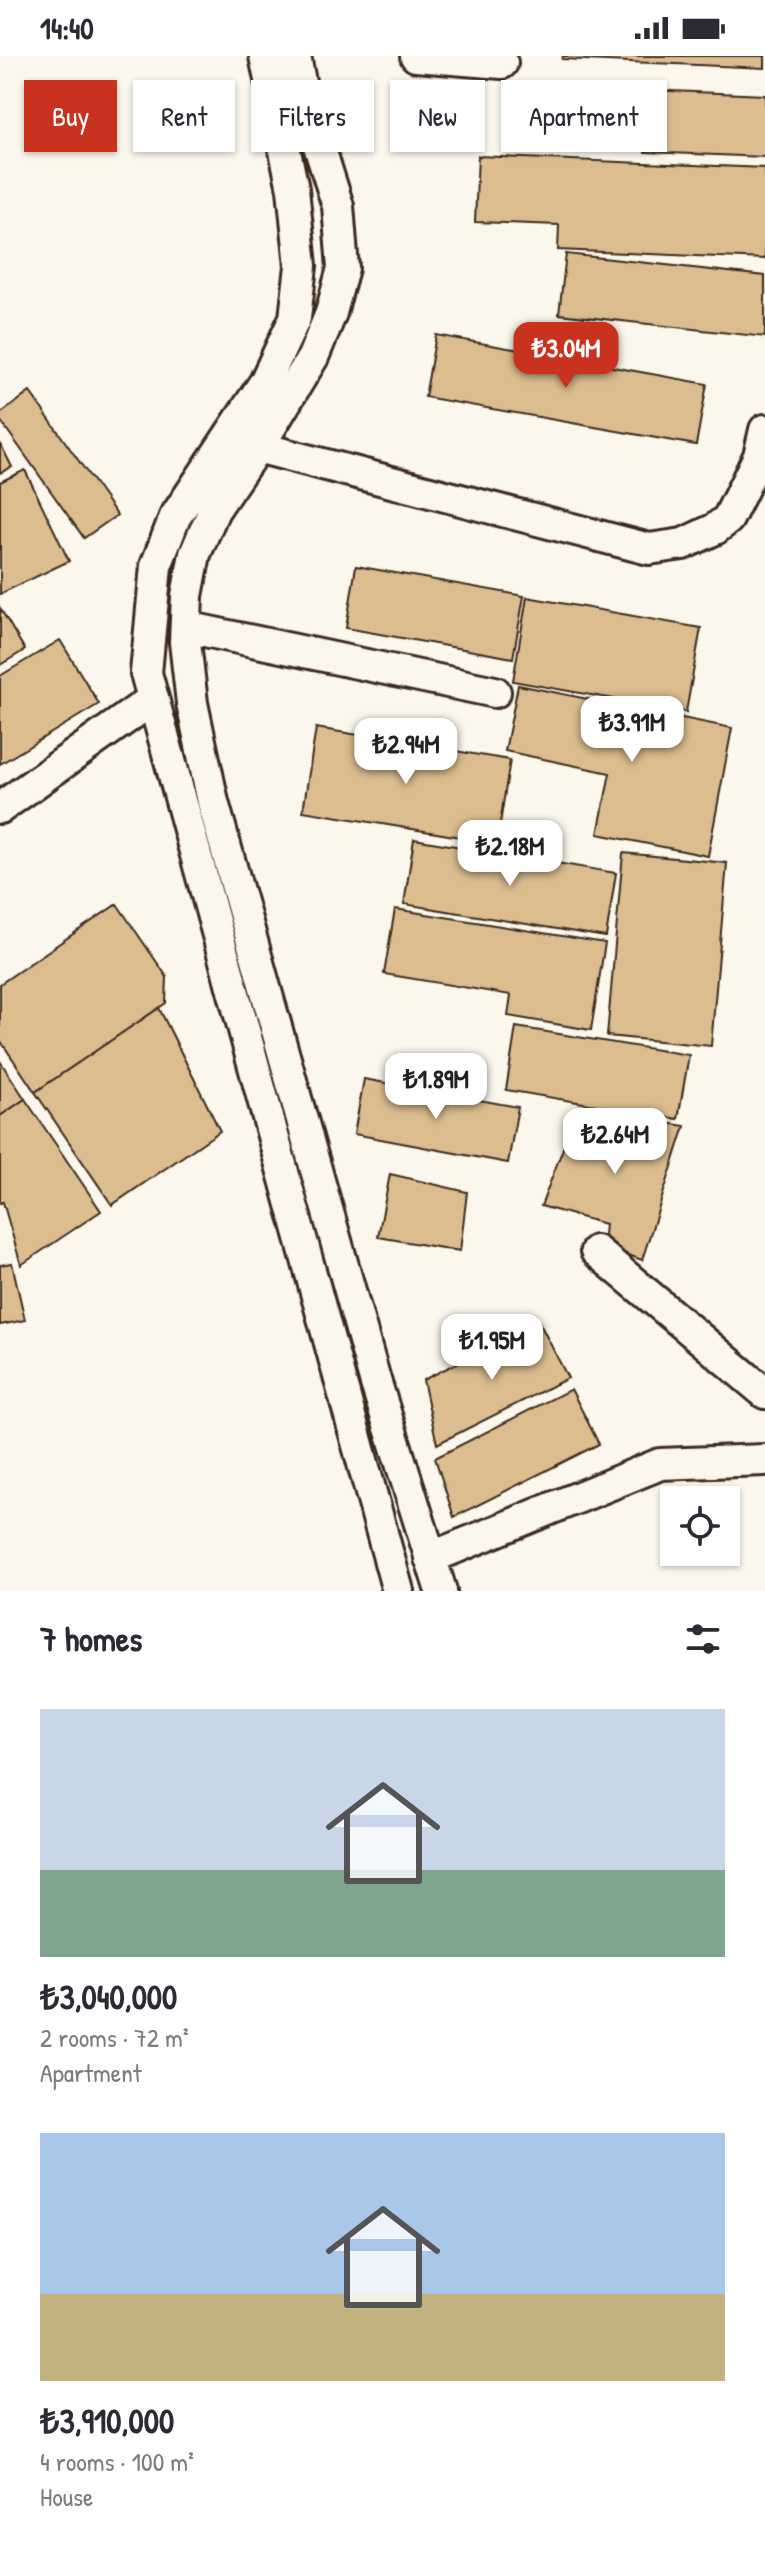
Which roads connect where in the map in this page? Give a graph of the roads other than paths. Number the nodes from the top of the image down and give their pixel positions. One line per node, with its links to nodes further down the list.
1 (265, 56): 9 (street)
2 (295, 56): 6 (street)
3 (416, 56): 4 (street)
4 (502, 63)
5 (765, 430): 6 (street)
6 (257, 447): 7 (street)
7 (186, 627): 8 (street); 14 (street)
8 (495, 692)
9 (153, 699): 10 (street); 15 (street)
10 (0, 808)
11 (596, 1251): 12 (street)
12 (765, 1393)
13 (765, 1460): 14 (street)
14 (430, 1558): 16 (street)
15 (398, 1591)
16 (441, 1591)

